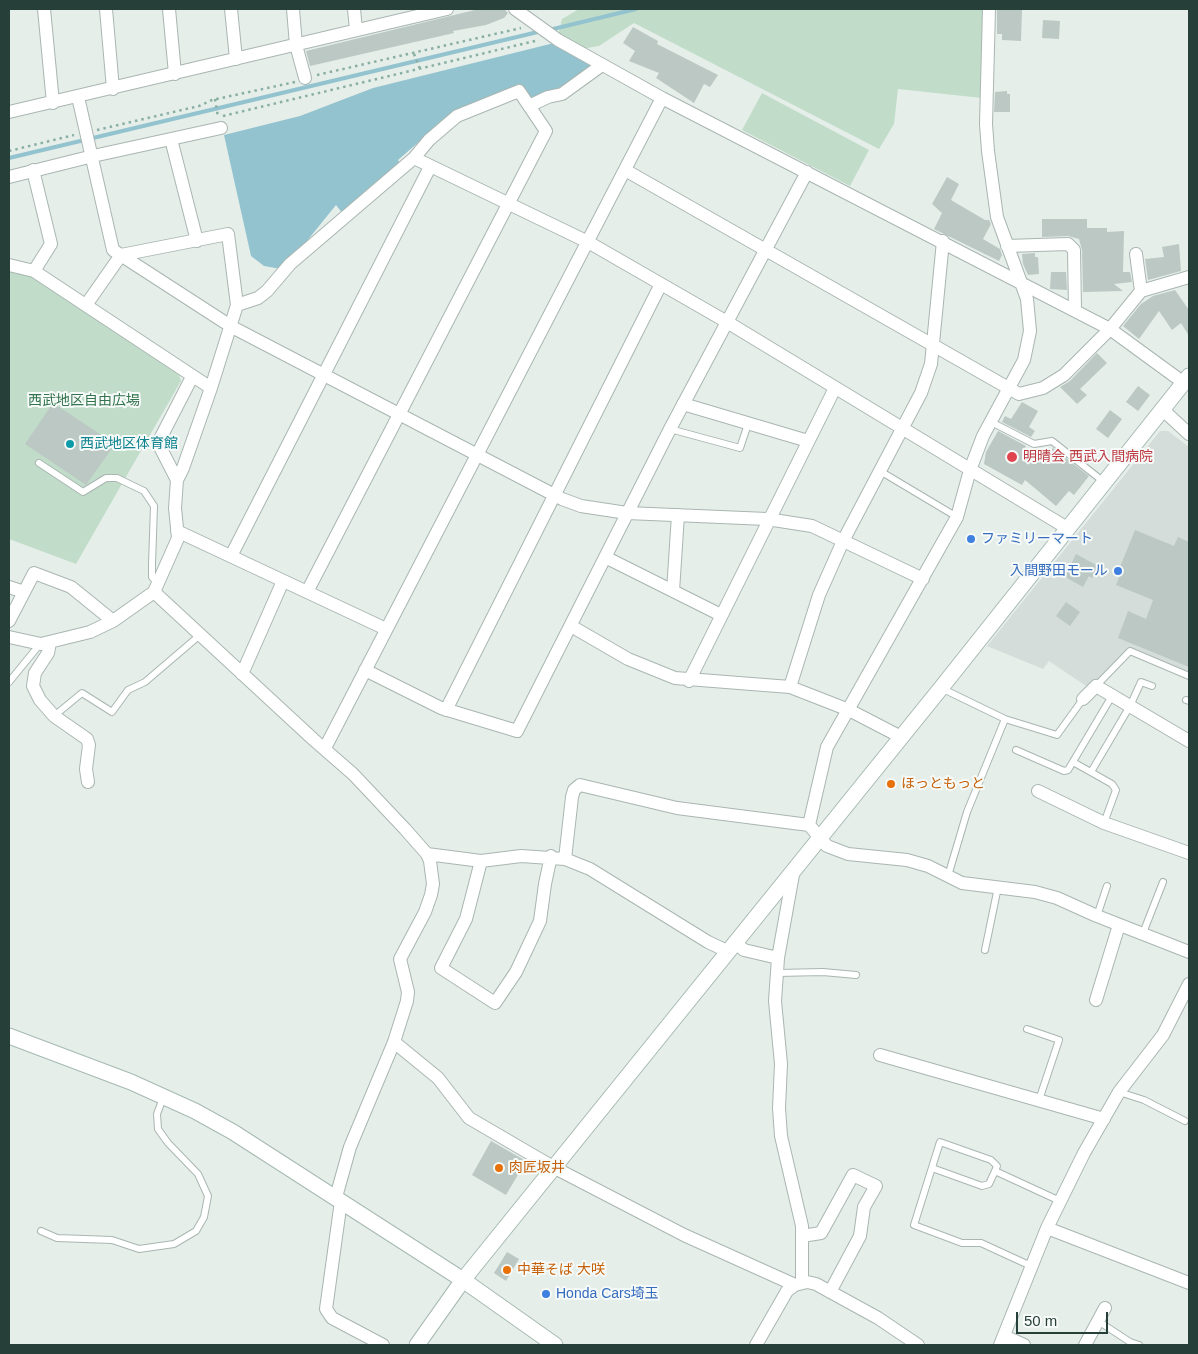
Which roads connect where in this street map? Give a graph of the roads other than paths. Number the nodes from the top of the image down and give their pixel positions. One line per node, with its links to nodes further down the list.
1 (44, 9): 20 (street)
2 (106, 9): 17 (street)
3 (169, 9): 15 (street)
4 (231, 9): 13 (street)
5 (293, 9): 12 (street)
6 (354, 9): 11 (street)
7 (446, 9): 10 (street)
8 (514, 9): 14 (street)
9 (989, 9): 36 (street)
10 (411, 13): 11 (street)
11 (356, 30): 12 (street)
12 (296, 44): 13 (street); 16 (street)
13 (236, 59): 15 (street)
14 (602, 64): 19 (street); 21 (street)
15 (175, 74): 17 (street)
16 (305, 78)
17 (113, 89): 18 (street)
18 (78, 97): 20 (street); 25 (street)
19 (662, 98): 29 (street); 30 (street)
20 (53, 103): 22 (street)
21 (529, 106): 26 (street); 32 (street)
22 (9, 112)
23 (220, 122): 24 (street)
24 (171, 139): 25 (street); 33 (street)
25 (92, 152): 28 (street); 39 (street)
26 (414, 158): 27 (street); 46 (street)
27 (430, 167): 32 (street); 53 (street)
28 (33, 170): 31 (street); 41 (street)
29 (626, 170): 34 (street); 37 (street)
30 (807, 172): 35 (street); 37 (street)
31 (9, 177)
32 (508, 204): 34 (street); 61 (street)
33 (197, 241): 39 (street); 46 (street)
34 (588, 242): 44 (street); 68 (street)
35 (943, 242): 43 (street); 52 (street)
36 (1007, 246): 43 (street); 48 (street)
37 (766, 249): 49 (street); 52 (street)
38 (1136, 254): 45 (street)
39 (121, 255): 47 (street); 50 (street)
40 (9, 264): 41 (street)
41 (34, 271): 47 (street)
42 (1189, 276): 45 (street)
43 (1022, 282): 48 (street); 58 (street)
44 (661, 284): 49 (street); 74 (street)
45 (1141, 291): 51 (street)
46 (237, 305): 50 (street)
47 (86, 306): 54 (street)
48 (1075, 309): 51 (street)
49 (727, 322): 57 (street); 59 (street)
50 (232, 327): 53 (street); 56 (street)
51 (1110, 329): 55 (street); 58 (street)
52 (934, 346): 58 (street); 65 (street)
53 (323, 375): 61 (street); 82 (street)
54 (192, 377): 56 (street); 72 (street)
55 (1186, 380): 60 (street)
56 (211, 388): 72 (street)
57 (834, 388): 65 (street); 67 (street)
58 (1008, 390): 70 (street)
59 (683, 404): 62 (street); 64 (street)
60 (1163, 410): 66 (street); 73 (street)
61 (399, 414): 68 (street); 90 (street)
62 (748, 424): 64 (lane); 67 (street)
63 (997, 425): 73 (lane)
64 (670, 429): 75 (street)
65 (903, 429): 70 (street); 71 (street)
66 (1189, 434)
67 (808, 441): 78 (street)
68 (477, 455): 74 (street); 95 (street)
69 (39, 463): 87 (lane)
70 (970, 470): 77 (street); 79 (street)
71 (880, 471): 77 (lane); 81 (street)
72 (177, 480): 80 (street)
73 (1104, 482): 79 (street)
74 (556, 496): 75 (street); 111 (street)
75 (627, 513): 76 (street); 83 (street)
76 (678, 515): 78 (street); 88 (street)
77 (957, 517): 84 (street)
78 (768, 519): 81 (street); 91 (street)
79 (1067, 528): 107 (street)
80 (177, 530): 82 (street); 87 (street)
81 (843, 541): 84 (street); 106 (street)
82 (231, 556): 85 (street)
83 (605, 558): 88 (street); 94 (street)
84 (923, 579): 112 (street)
85 (283, 581): 90 (street); 100 (street)
86 (9, 587): 89 (street)
87 (156, 588): 93 (street); 96 (street)
88 (673, 591): 91 (street)
89 (24, 592): 92 (street); 93 (street)
90 (307, 592): 95 (street)
91 (720, 615): 102 (street)
92 (9, 621)
93 (113, 621): 98 (street)
94 (571, 626): 102 (street); 111 (street)
95 (386, 629): 99 (street)
96 (200, 635): 100 (street); 113 (lane)
97 (9, 637): 98 (street)
98 (45, 643): 103 (lane); 113 (street)
99 (365, 670): 111 (street); 117 (street)
100 (242, 674): 117 (street)
101 (1189, 676): 104 (lane)
102 (688, 681): 106 (street)
103 (9, 682)
104 (1096, 686): 108 (street); 109 (street)
105 (1152, 686): 110 (lane)
106 (790, 688): 112 (street)
107 (941, 688): 114 (lane); 115 (street)
108 (1112, 696): 110 (street); 119 (lane)
109 (1083, 699): 114 (lane)
110 (1130, 706): 116 (street); 120 (lane)
111 (446, 710)
112 (849, 710): 115 (street); 124 (street)
113 (54, 716): 121 (street)
114 (1005, 719): 132 (lane)
115 (902, 737): 125 (street)
116 (1189, 741)
117 (325, 748): 127 (street)
118 (1016, 750): 119 (lane)
119 (1073, 762): 120 (lane)
120 (1091, 772): 123 (lane)
121 (88, 782)
122 (1038, 791): 123 (street)
123 (1104, 823): 126 (street)
124 (809, 826): 125 (street); 129 (street)
125 (819, 839): 131 (street); 132 (street)
126 (1189, 853)
127 (427, 854): 130 (street); 149 (street)
128 (551, 856): 129 (street); 130 (street); 130 (street)
129 (565, 859): 139 (street)
130 (481, 861)
131 (794, 869): 139 (street); 142 (street)
132 (948, 876): 135 (street)
133 (1163, 882): 138 (lane)
134 (1107, 886): 136 (lane)
135 (998, 887): 136 (street); 140 (lane)
136 (1097, 916): 137 (street)
137 (1119, 925): 138 (street); 146 (street)
138 (1143, 933): 141 (street)
139 (730, 946): 142 (street); 156 (street)
140 (985, 950)
141 (1189, 952)
142 (778, 958): 143 (street)
143 (777, 973): 144 (lane); 163 (street)
144 (856, 975)
145 (1189, 984): 151 (street)
146 (1096, 1000)
147 (1027, 1030): 153 (lane)
148 (9, 1036): 152 (street)
149 (394, 1042): 156 (street); 159 (street)
150 (880, 1055): 153 (street)
151 (1119, 1092): 154 (street); 155 (lane)
152 (163, 1097): 159 (street); 162 (lane)
153 (1039, 1100): 154 (street)
154 (1104, 1119): 160 (street)
155 (1185, 1121)
156 (553, 1167): 165 (street); 167 (street)
157 (932, 1168): 158 (lane); 158 (lane); 164 (lane)
158 (994, 1171): 160 (lane)
159 (339, 1199): 165 (street); 172 (street)
160 (1060, 1201): 161 (street)
161 (1047, 1228): 164 (street); 166 (street)
162 (40, 1231)
163 (802, 1236): 167 (street); 168 (street)
164 (1031, 1266): 171 (street)
165 (463, 1280): 173 (street); 174 (street)
166 (1189, 1283)
167 (799, 1284): 168 (street); 175 (street)
168 (830, 1292): 176 (street)
169 (1105, 1308): 170 (street)
170 (1098, 1321): 178 (street); 179 (lane)
171 (1002, 1341): 177 (street)
172 (383, 1345)
173 (417, 1345)
174 (555, 1345)
175 (756, 1345)
176 (918, 1345)
177 (1024, 1345)
178 (1085, 1345)
179 (1140, 1345)

